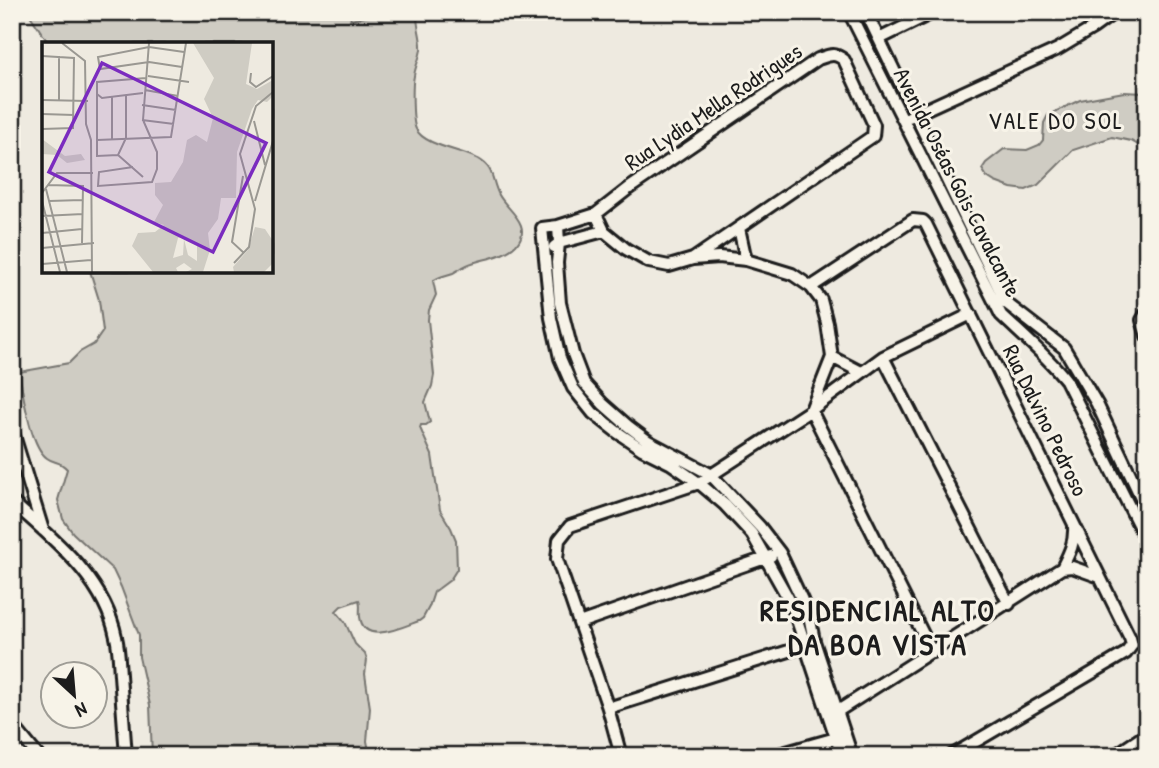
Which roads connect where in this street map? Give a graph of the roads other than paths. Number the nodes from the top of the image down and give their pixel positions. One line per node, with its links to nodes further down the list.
1 (849, 12): 7 (street, Avenida Oséas Gois Cavalcante)
2 (866, 12): 5 (street, Avenida Oséas Gois Cavalcante)
3 (1112, 12): 6 (street)
4 (926, 14): 5 (street)
5 (879, 39): 6 (street, Avenida Oséas Gois Cavalcante)
6 (915, 114): 7 (street); 28 (street, Avenida Oséas Gois Cavalcante)
7 (903, 119): 29 (street, Avenida Oséas Gois Cavalcante)
8 (596, 214): 9 (street, Rua Lydia Mella Rodrigues); 10 (street, Rua Lydia Mella Rodrigues); 11 (street)
9 (558, 226): 12 (street); 13 (street, Rua Lydia Mella Rodrigues)
10 (739, 228): 14 (street); 15 (street)
11 (604, 231): 12 (street); 14 (street)
12 (559, 243): 13 (street); 25 (street)
13 (544, 255): 26 (street)
14 (693, 259): 15 (street)
15 (746, 260): 16 (street)
16 (811, 287): 17 (street, Rua Dalvino Pedroso); 20 (street)
17 (971, 314): 21 (street); 30 (street, Rua Dalvino Pedroso)
18 (1145, 316): 19 (street)
19 (1147, 336)
20 (832, 357): 22 (street); 23 (street)
21 (883, 357): 22 (street); 37 (street)
22 (861, 372): 23 (street)
23 (811, 410): 25 (street); 40 (street)
24 (12, 429): 31 (street)
25 (710, 474): 26 (street); 33 (street)
26 (699, 483): 34 (street); 38 (street)
27 (12, 502): 31 (street)
28 (1147, 510): 29 (street)
29 (1134, 516): 32 (street, Avenida Oséas Gois Cavalcante)
30 (1074, 524): 35 (street); 36 (street, Rua Dalvino Pedroso)
31 (43, 530): 47 (street)
32 (1147, 542)
33 (780, 553): 34 (street); 39 (street)
34 (766, 557): 38 (street); 39 (street)
35 (1062, 568): 36 (street); 37 (street)
36 (1100, 576): 52 (street, Rua Dalvino Pedroso)
37 (1009, 604): 40 (street)
38 (579, 623): 41 (street)
39 (809, 644): 41 (street); 42 (street); 45 (street)
40 (932, 652): 42 (street)
41 (608, 708): 48 (street)
42 (838, 711): 51 (street)
43 (12, 724): 46 (street)
44 (1147, 734): 53 (street)
45 (836, 738): 49 (street); 50 (street)
46 (38, 756)
47 (126, 756)
48 (621, 756)
49 (772, 756)
50 (842, 756)
51 (852, 756)
52 (951, 756)
53 (1114, 756)

